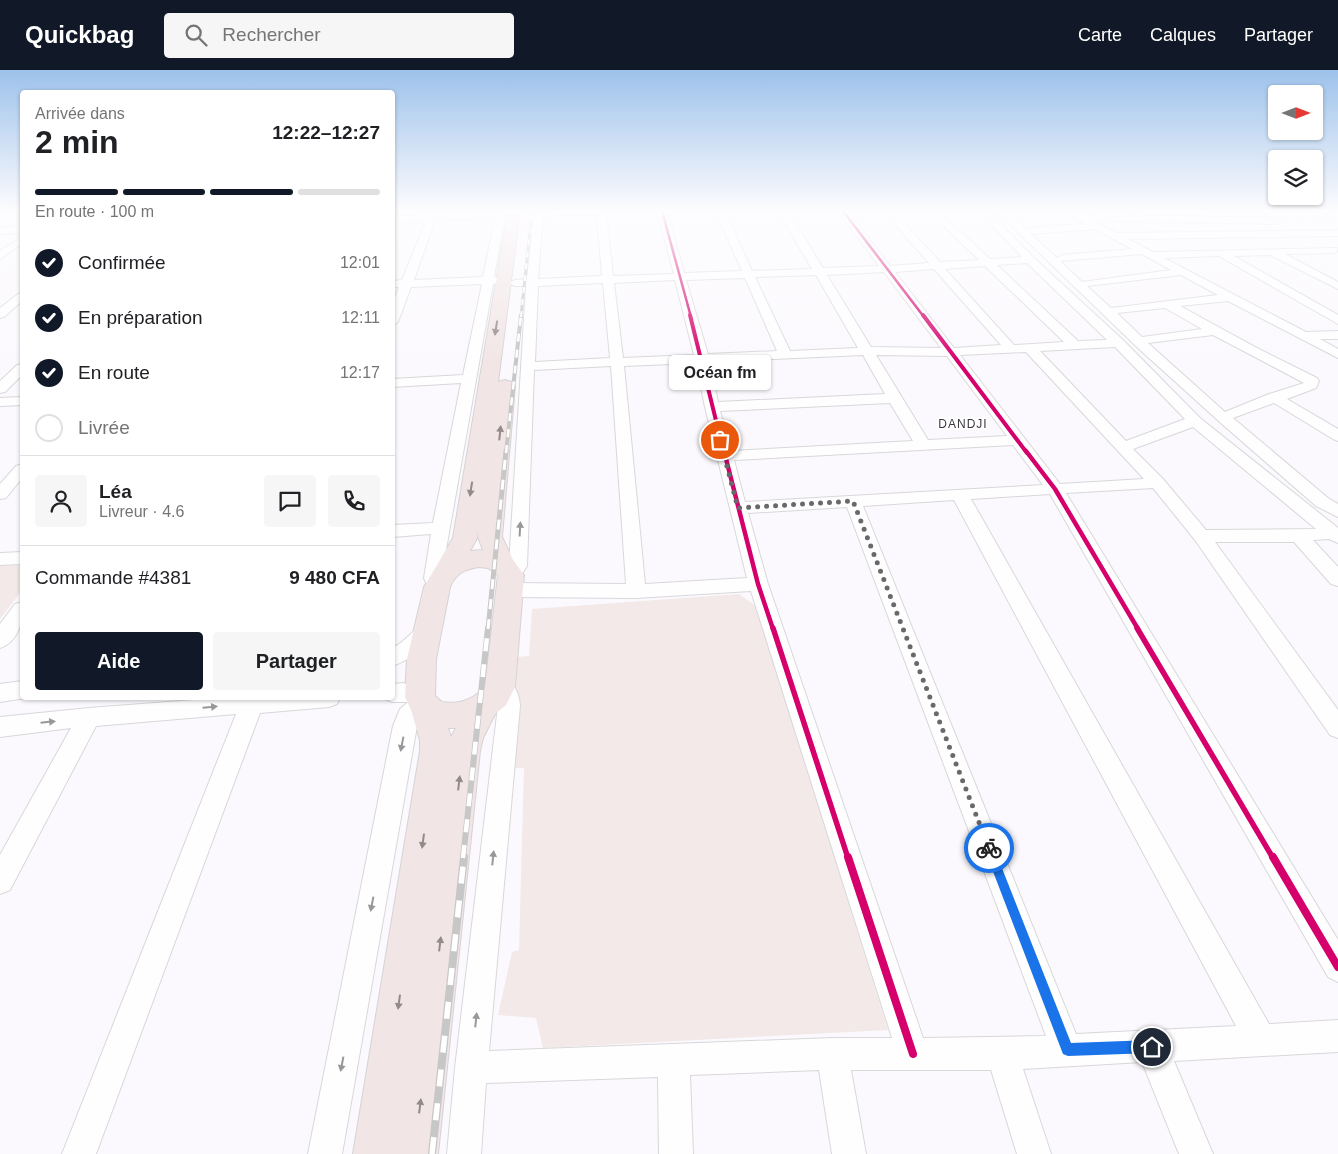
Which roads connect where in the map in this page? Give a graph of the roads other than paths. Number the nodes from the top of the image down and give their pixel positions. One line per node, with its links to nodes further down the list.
1 (416, 262): 27 (street)
2 (508, 262): 26 (highway)
3 (516, 262): 26 (highway)
4 (606, 262): 25 (street)
5 (675, 262): 24 (street)
6 (742, 262): 23 (street)
7 (814, 262): 21 (street)
8 (882, 262): 20 (street)
9 (934, 262): 19 (street)
10 (988, 262): 11 (street); 19 (street); 45 (street)
11 (997, 262)
12 (1032, 262): 44 (street)
13 (1043, 262): 81 (street)
14 (1055, 262): 79 (street)
15 (1066, 262): 28 (street)
16 (1162, 262): 22 (street)
17 (1236, 262): 39 (street)
18 (1291, 262): 30 (street)
19 (938, 266): 20 (street); 46 (street)
20 (888, 270): 21 (street); 49 (street)
21 (820, 272): 23 (street); 48 (street)
22 (1180, 272): 28 (street); 32 (street)
23 (748, 275): 24 (street); 51 (street)
24 (679, 277): 25 (street); 52 (street)
25 (608, 280): 26 (street); 53 (street)
26 (509, 282): 27 (street); 54 (street); 56 (street); 87 (highway, one-way to 87); 88 (highway, one-way to 26)
27 (408, 283): 29 (street); 38 (street)
28 (1087, 283): 36 (street)
29 (395, 284)
30 (1338, 286)
31 (20, 297): 33 (street)
32 (1229, 297): 35 (street); 42 (street)
33 (0, 298)
34 (20, 299): 37 (street)
35 (1166, 304): 36 (street); 40 (street)
36 (1115, 310): 43 (street)
37 (0, 314)
38 (395, 315)
39 (1338, 320)
40 (1214, 331): 43 (street); 59 (street)
41 (1338, 335): 42 (street)
42 (1302, 336): 50 (street)
43 (1148, 339): 64 (street)
44 (1118, 343): 45 (street); 65 (street)
45 (1075, 345): 47 (street)
46 (1010, 348): 47 (street); 49 (street)
47 (1030, 348): 69 (street)
48 (868, 351): 49 (street); 51 (street); 60 (street)
49 (949, 352): 67 (street)
50 (1338, 354)
51 (785, 355): 52 (street)
52 (702, 358): 53 (street); 63 (street)
53 (617, 361): 54 (street); 91 (street)
54 (528, 366): 88 (street, one-way to 54)
55 (20, 370): 58 (street)
56 (468, 379): 57 (street); 80 (street)
57 (395, 383)
58 (0, 389)
59 (1274, 397): 64 (street); 66 (street)
60 (895, 398): 63 (street); 68 (street)
61 (20, 401): 62 (street)
62 (0, 402)
63 (712, 407): 70 (street)
64 (1231, 414): 76 (street)
65 (1195, 421): 69 (street); 81 (street)
66 (1338, 436)
67 (1017, 440): 68 (street); 73 (street)
68 (923, 445): 70 (street)
69 (1123, 447): 72 (street)
70 (725, 456): 78 (street)
71 (20, 471): 74 (street)
72 (1157, 483): 73 (street); 83 (street)
73 (1055, 489): 75 (street); 105 (street)
74 (0, 494)
75 (960, 495): 77 (street); 107 (street)
76 (1338, 500)
77 (853, 501): 78 (street); 109 (street)
78 (738, 508): 90 (street)
79 (1338, 512)
80 (442, 528): 82 (street); 87 (street)
81 (1336, 531): 84 (street)
82 (395, 532)
83 (1201, 536): 84 (street); 103 (street)
84 (1299, 536): 89 (street)
85 (20, 558): 86 (street)
86 (0, 559)
87 (443, 577): 88 (highway); 93 (highway)
88 (508, 577): 91 (street); 98 (highway)
89 (1338, 579)
90 (758, 584): 91 (street); 111 (street)
91 (636, 591)
92 (20, 612): 94 (street)
93 (427, 631): 95 (street); 100 (highway)
94 (0, 640)
95 (395, 656)
96 (20, 690): 97 (street)
97 (0, 693)
98 (492, 696): 100 (highway); 114 (street, one-way to 98); 118 (highway, one-way to 98)
99 (253, 700): 101 (street, one-way to 99); 115 (street)
100 (415, 700): 116 (street, one-way to 116); 117 (highway, one-way to 117)
101 (89, 717): 102 (street, one-way to 101); 104 (street)
102 (0, 727)
103 (1338, 728)
104 (0, 881)
105 (1338, 967)
106 (1338, 1036): 107 (street)
107 (1261, 1041): 108 (street)
108 (1152, 1047): 109 (street); 123 (street)
109 (1068, 1050): 112 (street)
110 (832, 1054): 111 (street); 113 (street); 121 (street)
111 (913, 1054): 112 (street)
112 (1002, 1054): 122 (street)
113 (674, 1060): 114 (street); 120 (street)
114 (471, 1068): 119 (street)
115 (79, 1154)
116 (324, 1154)
117 (377, 1154)
118 (414, 1154)
119 (464, 1154)
120 (676, 1154)
121 (849, 1154)
122 (1034, 1154)
123 (1196, 1154)

